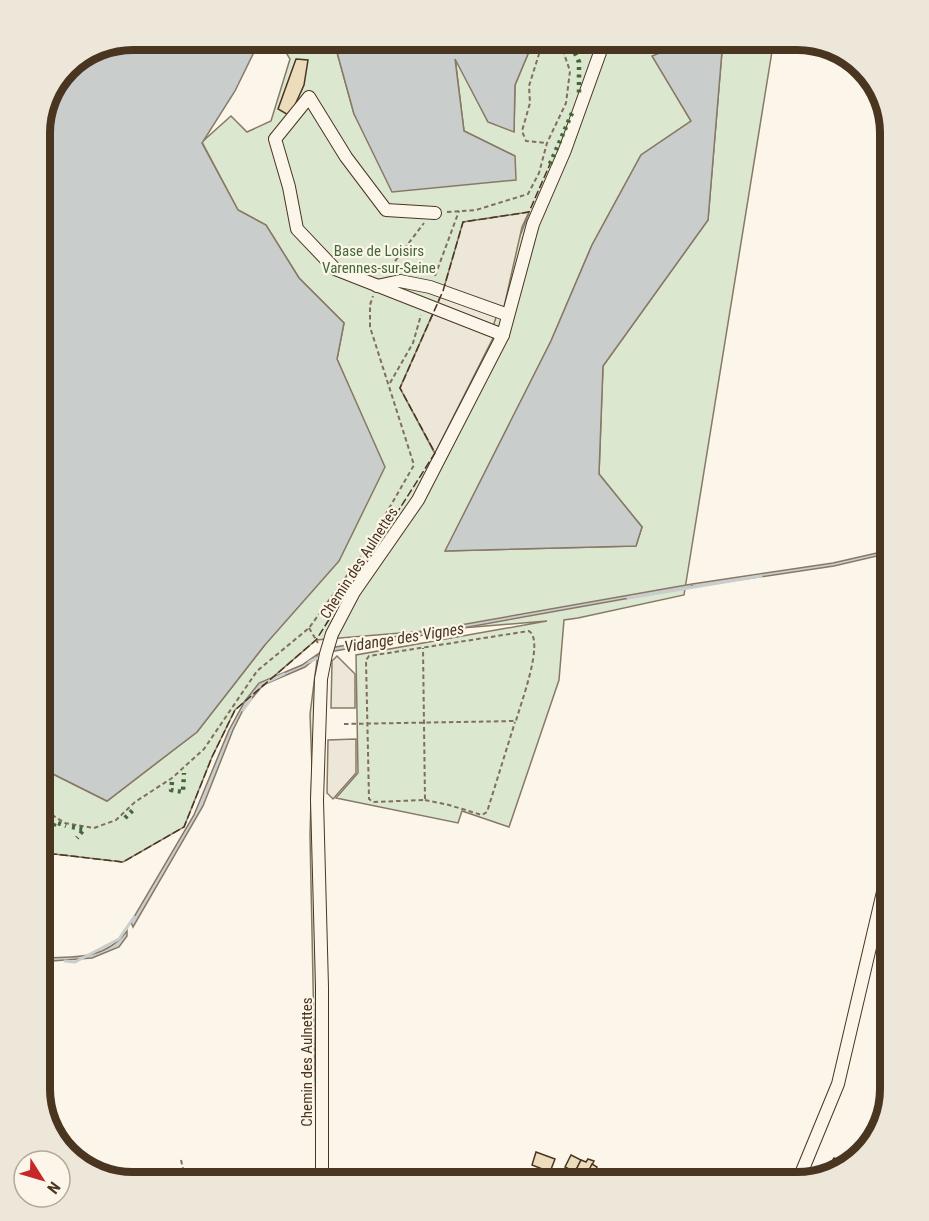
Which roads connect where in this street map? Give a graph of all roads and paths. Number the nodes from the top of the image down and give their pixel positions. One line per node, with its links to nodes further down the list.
1 (537, 50): 4 (path)
2 (563, 50): 4 (path)
3 (600, 50): 10 (street, Chemin des Aulnettes)
4 (547, 143): 5 (path)
5 (459, 211): 6 (path); 8 (path)
6 (435, 213): 7 (path); 7 (street)
7 (376, 286): 8 (street); 9 (street); 12 (path)
8 (430, 287): 10 (street)
9 (425, 305): 11 (street); 12 (path)
10 (508, 315): 11 (street, Chemin des Aulnettes)
11 (503, 335): 24 (street, Chemin des Aulnettes)
12 (389, 385): 19 (path)
13 (423, 648): 14 (path); 15 (path); 17 (path)
14 (516, 721): 15 (path); 18 (path)
15 (424, 723): 17 (path); 18 (path)
16 (344, 724): 17 (path)
17 (366, 724): 18 (path)
18 (425, 800)
19 (50, 814)
20 (880, 905): 22 (street)
21 (181, 1160): 23 (path)
22 (802, 1171)
23 (184, 1172)
24 (322, 1172)

